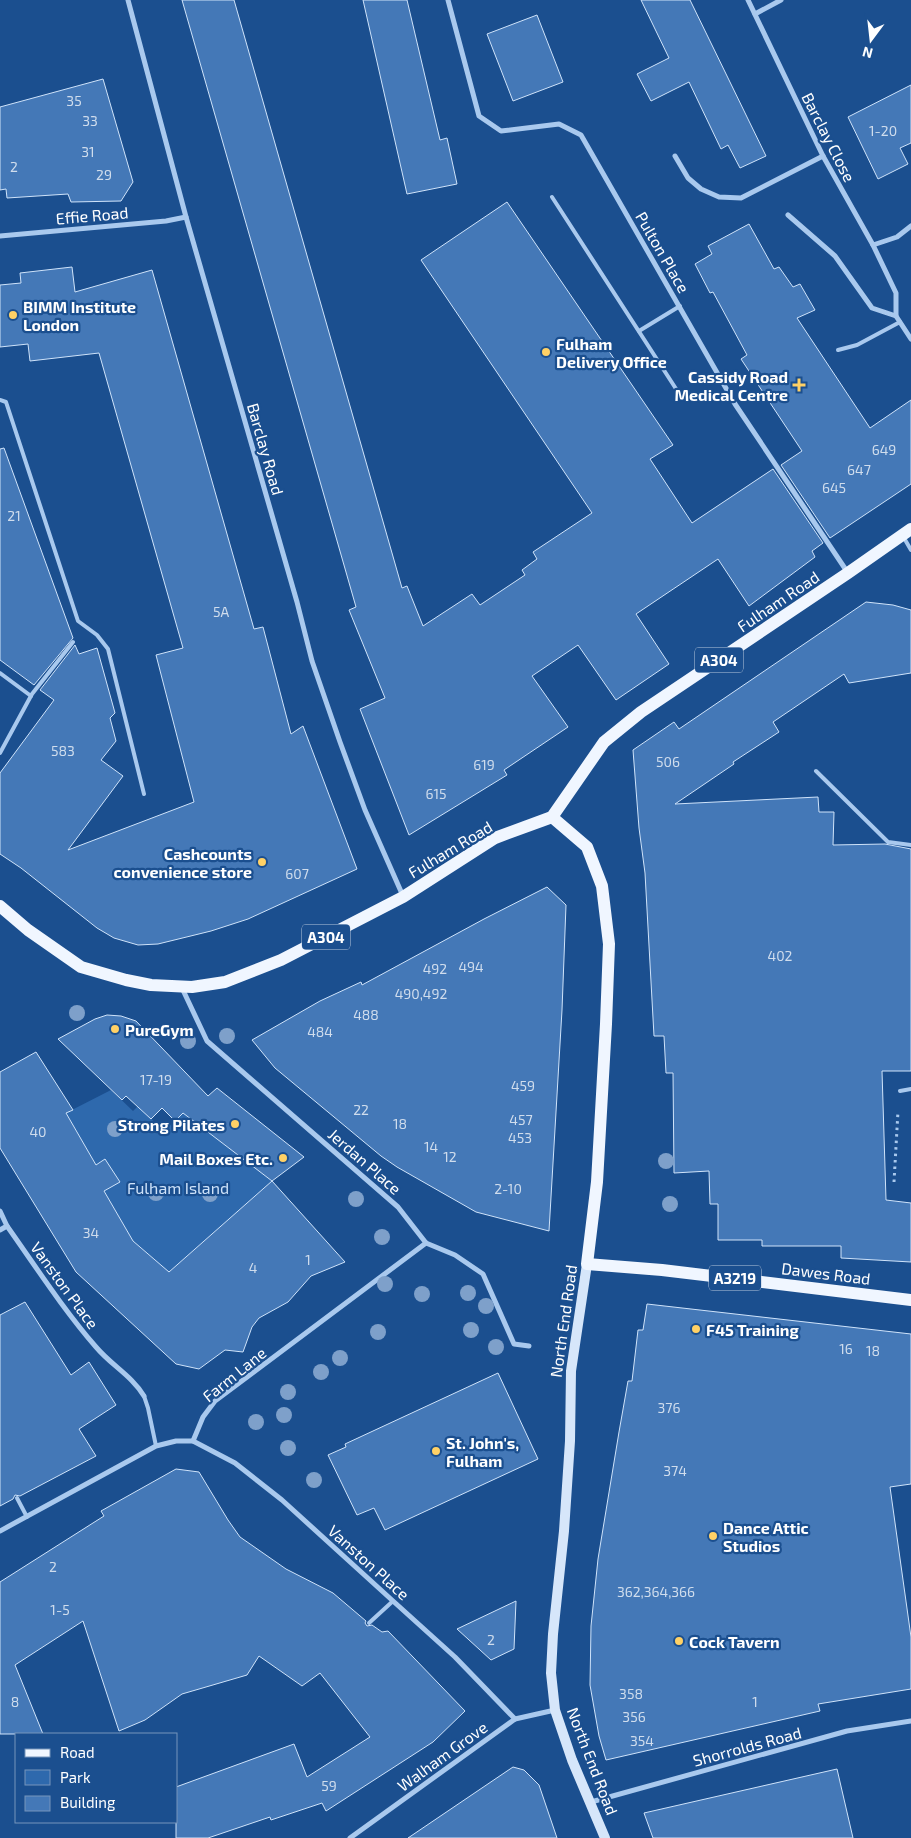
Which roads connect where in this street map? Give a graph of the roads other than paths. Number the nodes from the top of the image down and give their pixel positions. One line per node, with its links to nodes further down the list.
1 (128, 0): 10 (street, Barclay Road)
2 (448, 0): 14 (street, Pulton Place)
3 (748, 0): 5 (street, Barclay Close)
4 (781, 0): 5 (street)
5 (755, 14): 7 (street, Barclay Close)
6 (675, 156): 7 (street)
7 (823, 156): 13 (street, Barclay Close)
8 (552, 196): 17 (lane)
9 (788, 215): 15 (street)
10 (186, 217): 12 (street, Effie Road); 33 (street, Barclay Road)
11 (911, 226): 13 (street)
12 (0, 236)
13 (873, 245): 15 (street, Barclay Close)
14 (680, 306): 17 (lane); 24 (street, Pulton Place)
15 (896, 316): 16 (street)
16 (900, 322): 18 (street); 19 (lane)
17 (639, 331): 20 (lane)
18 (911, 339)
19 (838, 350)
20 (680, 395)
21 (0, 400): 30 (lane)
22 (907, 532): 23 (lane); 24 (main road, Fulham Road / A304)
23 (911, 550)
24 (848, 573): 31 (main road, Fulham Road / A304)
25 (73, 642): 27 (lane)
26 (0, 673): 27 (lane)
27 (31, 696): 28 (lane)
28 (0, 753)
29 (816, 771): 32 (lane)
30 (144, 794)
31 (552, 817): 33 (main road, Fulham Road / A304); 42 (main road, North End Road)
32 (911, 845)
33 (403, 896): 35 (main road, Fulham Road / A304)
34 (0, 906): 35 (main road, Fulham Road / A304)
35 (182, 987): 41 (street, Jerdan Place)
36 (911, 1090): 37 (lane)
37 (900, 1091)
38 (0, 1211): 39 (street, Vanston Place)
39 (7, 1226): 40 (street); 45 (street, Vanston Place)
40 (0, 1230)
41 (426, 1243): 44 (street, Jerdan Place); 46 (street, Farm Lane)
42 (587, 1264): 43 (main road, Dawes Road / A3219); 53 (main road, North End Road)
43 (911, 1300)
44 (529, 1346)
45 (144, 1396): 47 (lane, Vanston Place)
46 (193, 1441): 47 (street); 51 (street, Vanston Place)
47 (156, 1446): 49 (street)
48 (17, 1498): 49 (lane)
49 (27, 1517): 50 (street)
50 (0, 1531)
51 (394, 1601): 52 (lane); 54 (street, Vanston Place)
52 (369, 1623)
53 (555, 1710): 54 (street, Walham Grove); 56 (main road, North End Road)
54 (515, 1719): 57 (street, Walham Grove)
55 (911, 1721): 56 (street, Shorrolds Road)
56 (591, 1802): 58 (main road, North End Road)
57 (350, 1838)
58 (605, 1838)

